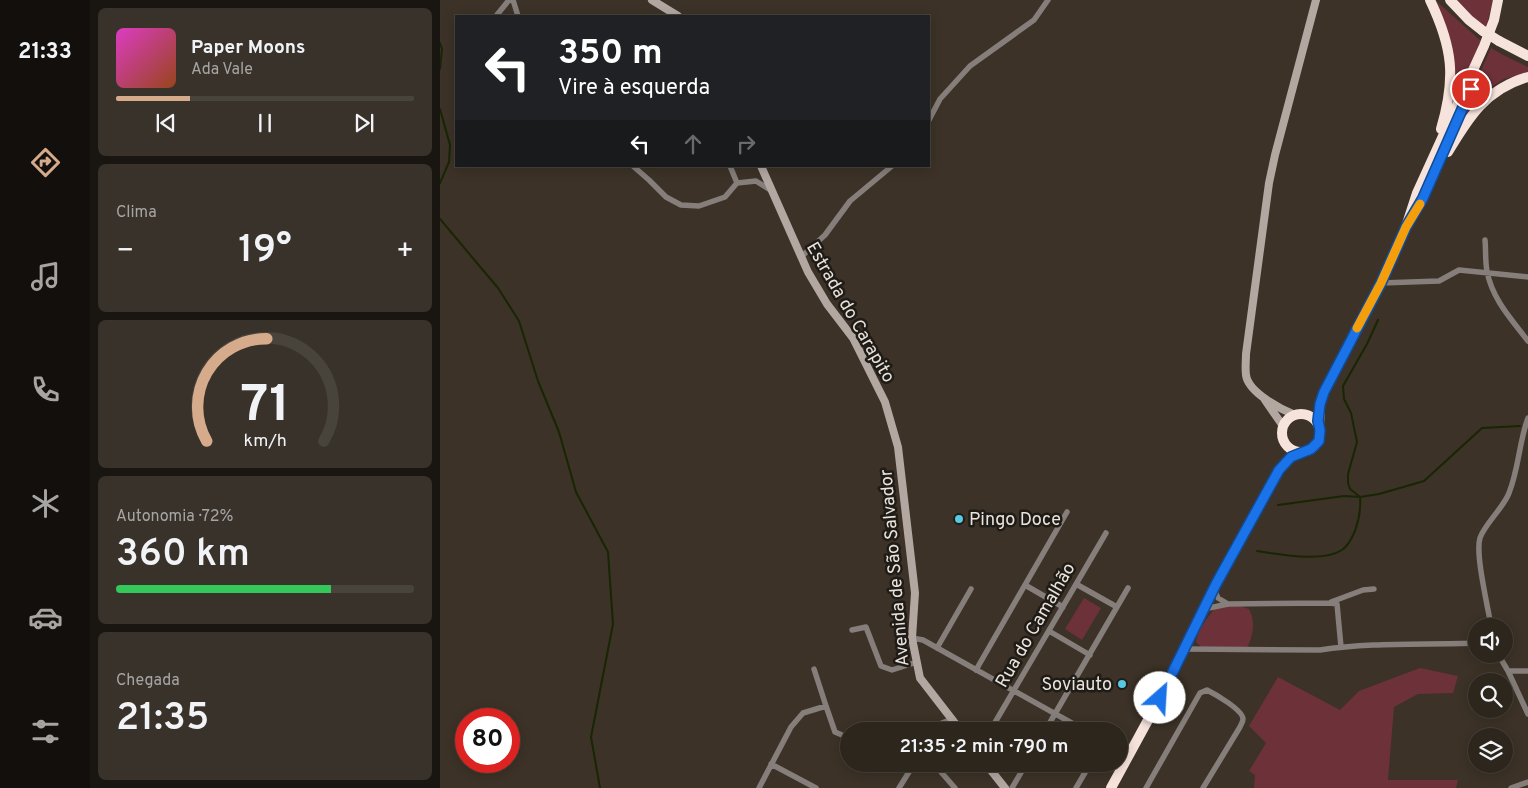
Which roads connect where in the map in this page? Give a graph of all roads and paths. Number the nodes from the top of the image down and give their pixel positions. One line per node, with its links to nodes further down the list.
1 (509, 0): 10 (street)
2 (513, 0): 11 (street)
3 (652, 0): 12 (street)
4 (1048, 0): 15 (street)
5 (1316, 0): 33 (street)
6 (1430, 0): 16 (highway)
7 (1450, 0): 13 (highway, bridge)
8 (1498, 0): 16 (highway)
9 (1503, 0): 21 (highway)
10 (497, 15)
11 (518, 15)
12 (676, 15)
13 (1528, 56)
14 (1528, 77): 21 (highway)
15 (930, 118)
16 (1434, 154): 25 (highway)
17 (634, 167): 23 (street)
18 (730, 167): 23 (street)
19 (891, 167): 27 (street)
20 (762, 168): 22 (street); 24 (street, Estrada do Carapito)
21 (1436, 172): 25 (highway)
22 (756, 181): 23 (street); 24 (street)
23 (737, 183)
24 (773, 192): 27 (street, Estrada do Carapito)
25 (1406, 227): 30 (highway)
26 (1485, 240): 28 (street)
27 (801, 257): 39 (street, Estrada do Carapito)
28 (1487, 272): 29 (street); 30 (street); 31 (street)
29 (1528, 277)
30 (1381, 283): 32 (highway)
31 (1528, 341)
32 (1324, 392): 34 (highway); 36 (highway)
33 (1262, 396): 34 (street); 37 (street)
34 (1298, 414): 36 (highway); 37 (highway)
35 (1528, 418): 55 (street)
36 (1319, 425): 40 (highway)
37 (1283, 426): 38 (highway)
38 (1283, 439): 40 (highway); 41 (highway)
39 (898, 447): 58 (street, Avenida de São Salvador)
40 (1301, 452): 41 (highway)
41 (1279, 470): 48 (highway)
42 (1067, 512): 45 (street)
43 (1106, 533): 44 (street, Rua do Camalhão)
44 (1076, 584): 52 (street, Rua do Camalhão); 53 (street)
45 (1025, 585): 52 (street); 67 (street)
46 (1128, 588): 53 (street)
47 (971, 589): 61 (street)
48 (1214, 589): 51 (street); 54 (highway)
49 (1374, 589): 50 (street)
50 (1330, 602): 51 (street); 60 (street)
51 (1228, 604): 54 (street)
52 (1063, 607): 57 (street, Rua do Camalhão)
53 (1117, 607): 63 (street)
54 (1204, 609): 62 (highway)
55 (1490, 618)
56 (852, 630): 64 (street)
57 (1049, 631): 63 (street); 70 (street, Rua do Camalhão)
58 (912, 638): 61 (street); 64 (street, Avenida de São Salvador)
59 (1468, 643): 60 (street)
60 (1341, 647): 62 (street)
61 (937, 648): 67 (street)
62 (1184, 649): 95 (highway)
63 (1090, 654): 73 (street)
64 (917, 662): 74 (street, Avenida de São Salvador)
65 (1503, 663): 68 (street)
66 (814, 669): 71 (street)
67 (976, 670): 70 (street)
68 (1508, 671): 69 (street); 72 (street)
69 (1528, 671)
70 (1014, 692): 73 (street); 77 (street, Rua do Camalhão)
71 (826, 706): 80 (street); 81 (street)
72 (1528, 714)
73 (1054, 715): 78 (street); 79 (street)
74 (952, 719): 75 (street); 76 (street, Avenida de São Salvador)
75 (944, 722)
76 (954, 722)
77 (996, 722)
78 (1050, 722)
79 (1068, 722)
80 (840, 734)
81 (771, 764): 89 (street); 90 (street)
82 (909, 772): 91 (street)
83 (941, 772): 88 (street)
84 (992, 772): 92 (street)
85 (1021, 772): 93 (street)
86 (1085, 772): 94 (street)
87 (1528, 782): 98 (street)
88 (954, 787)
89 (760, 788)
90 (816, 788)
91 (899, 788)
92 (1005, 788)
93 (1012, 788)
94 (1076, 788)
95 (1111, 788)
96 (1146, 788): 97 (street)
97 (1203, 788)
98 (1511, 788)

